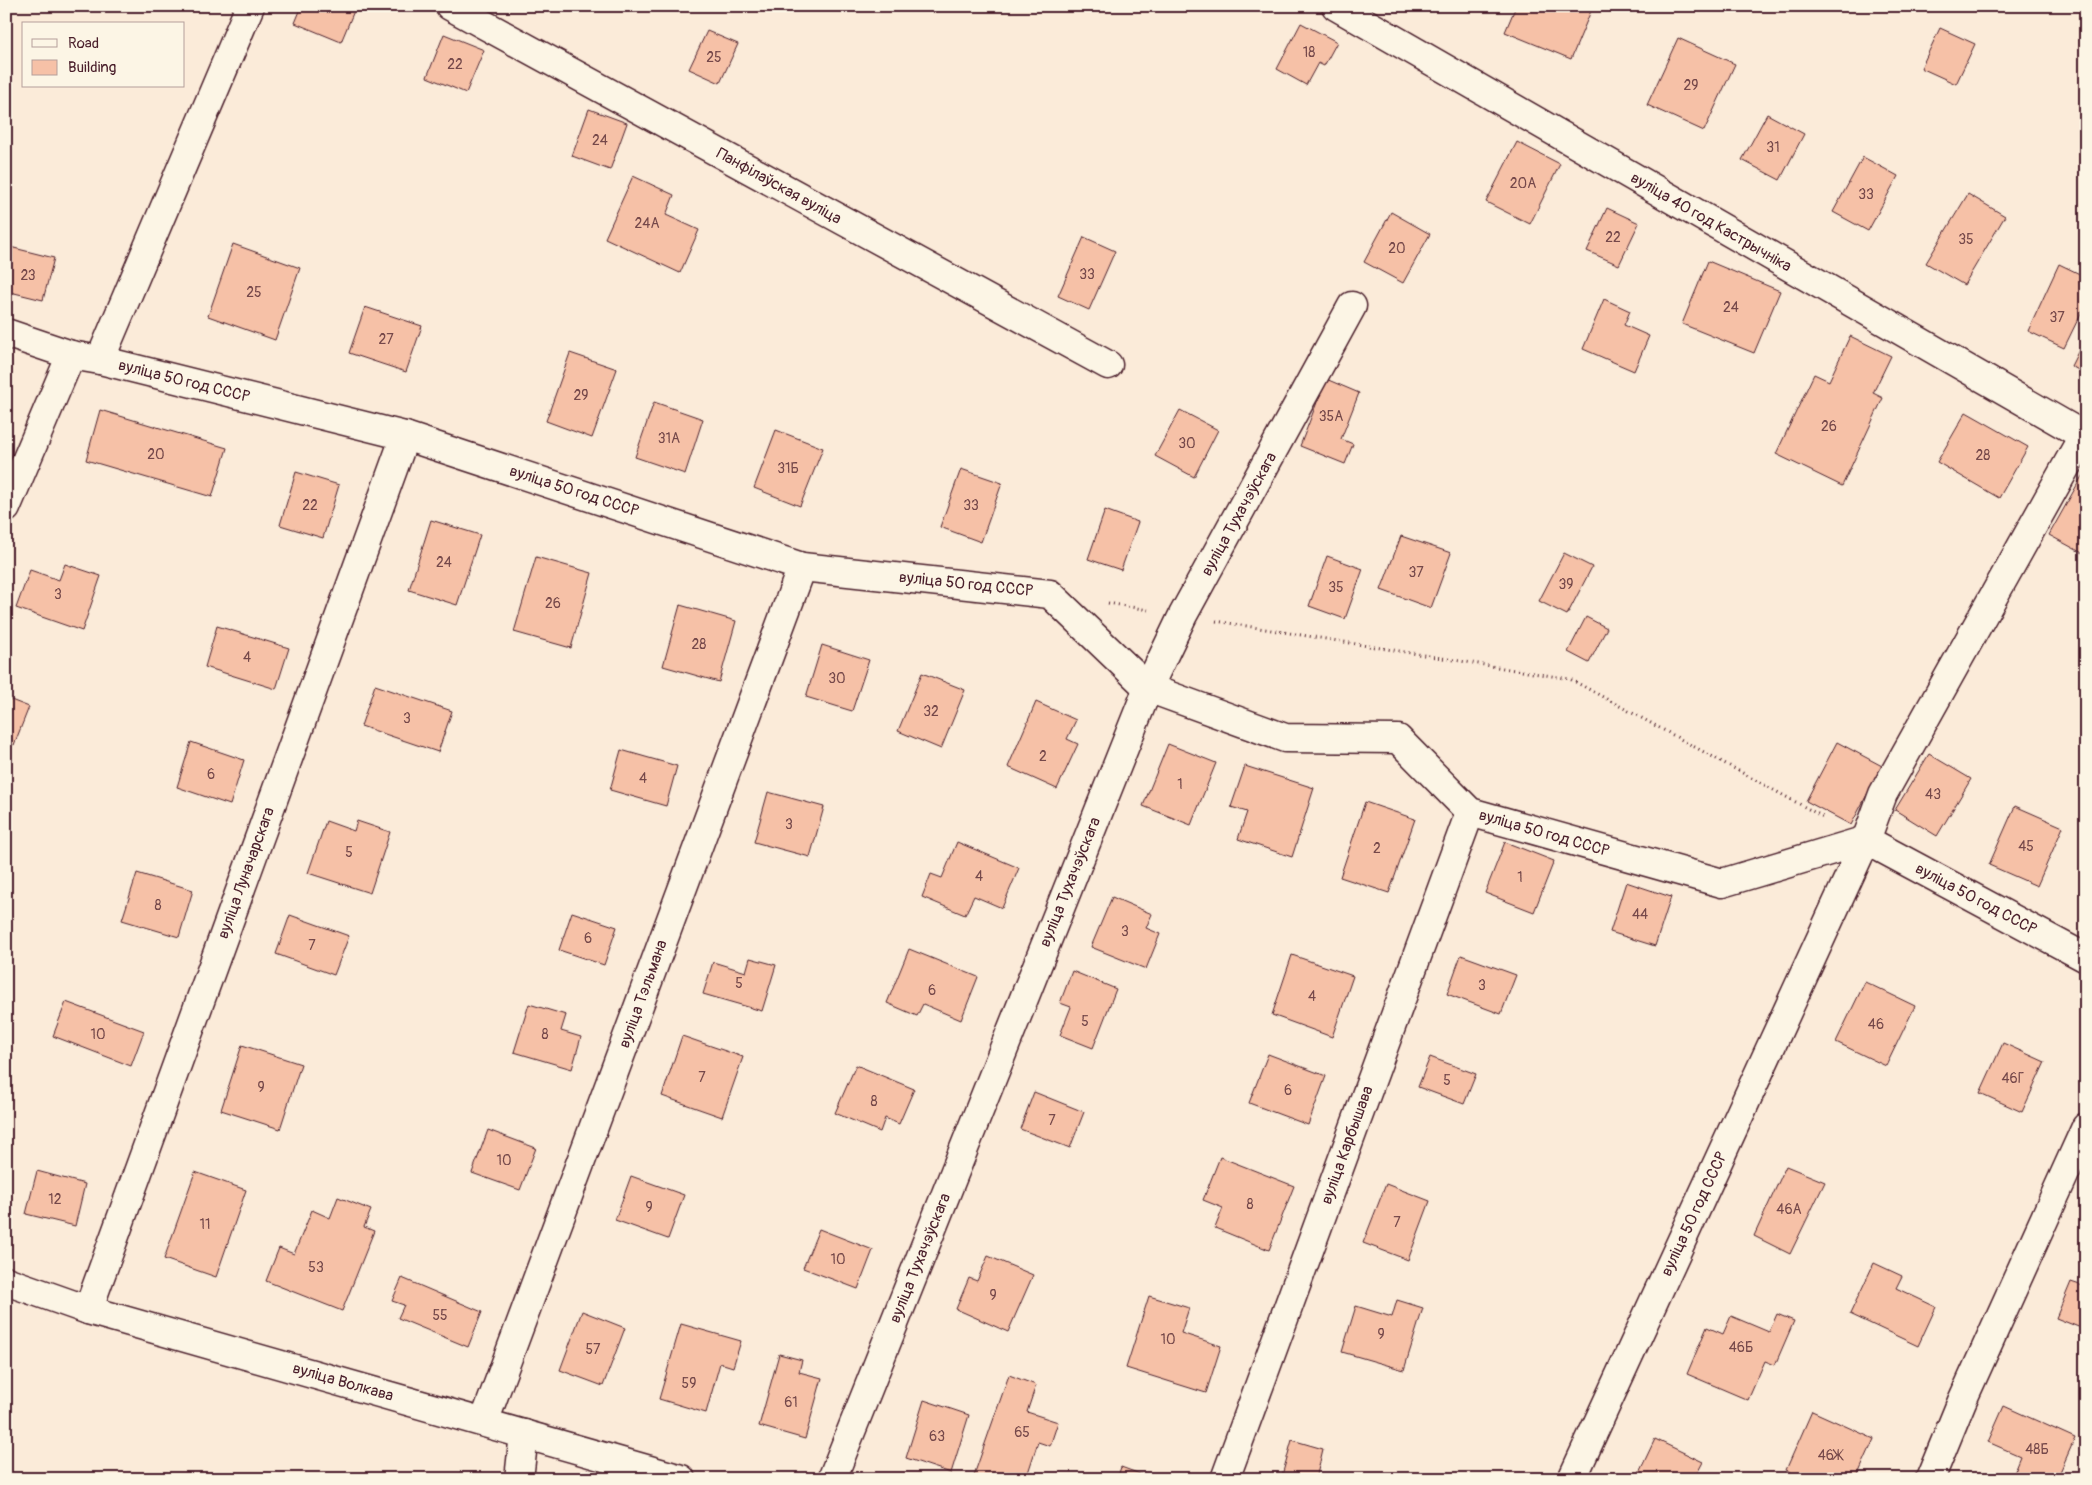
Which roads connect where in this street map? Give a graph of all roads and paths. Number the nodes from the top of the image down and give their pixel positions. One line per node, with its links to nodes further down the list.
1 (250, 6): 7 (street)
2 (450, 6): 8 (street, Панфілаўская вуліца)
3 (1336, 6): 9 (street, вуліца 40 год Кастрычніка)
4 (1352, 306): 14 (street, вуліца Тухачэўскага)
5 (6, 334): 6 (street, вуліца 50 год СССР)
6 (72, 355): 7 (street, вуліца 50 год СССР); 11 (street)
7 (100, 360): 10 (street, вуліца 50 год СССР)
8 (1108, 365)
9 (2085, 435): 17 (street)
10 (405, 436): 12 (street, вуліца 50 год СССР); 21 (street, вуліца Луначарскага)
11 (6, 508)
12 (802, 567): 15 (street, вуліца 50 год СССР); 22 (street, вуліца Тэльмана)
13 (1107, 603): 14 (path)
14 (1183, 616): 15 (street, вуліца Тухачэўскага); 17 (path)
15 (1148, 688): 16 (street, вуліца 50 год СССР); 26 (street, вуліца Тухачэўскага)
16 (1470, 812): 17 (street, вуліца 50 год СССР); 27 (street, вуліца Карбышава)
17 (1866, 840): 18 (street, вуліца 50 год СССР); 28 (street, вуліца 50 год СССР)
18 (2086, 958)
19 (2086, 1128): 29 (street)
20 (6, 1281): 21 (street, вуліца Волкава)
21 (88, 1310): 22 (street, вуліца Волкава)
22 (484, 1422): 23 (street, вуліца Волкава)
23 (524, 1434): 24 (street); 25 (street, вуліца Волкава)
24 (519, 1479)
25 (681, 1479)
26 (832, 1479)
27 (1225, 1479)
28 (1572, 1479)
29 (1930, 1479)

